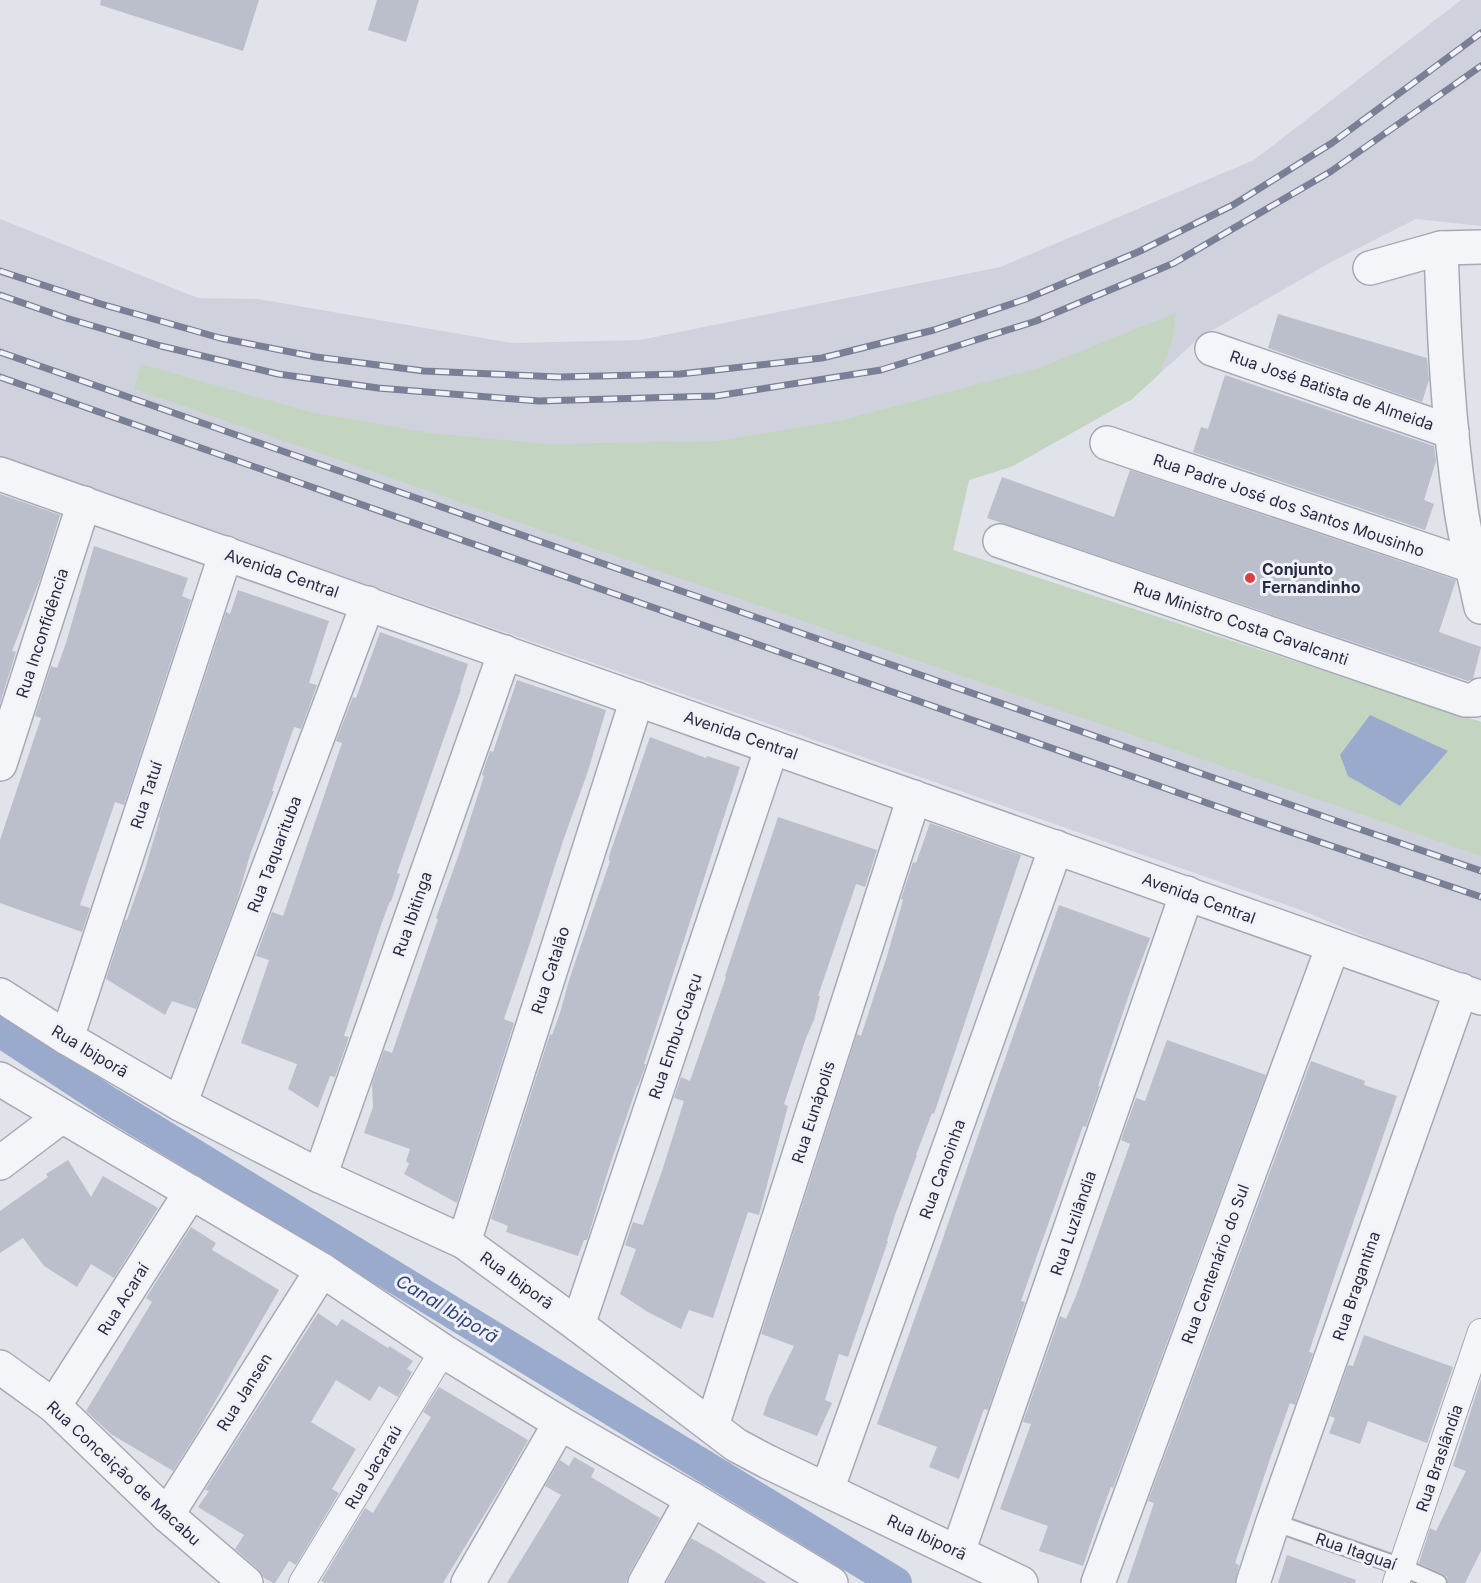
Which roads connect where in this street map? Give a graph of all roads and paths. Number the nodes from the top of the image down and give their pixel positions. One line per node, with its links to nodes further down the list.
1 (1481, 247): 2 (street)
2 (1441, 248): 3 (street); 5 (street)
3 (1370, 268)
4 (1212, 349): 5 (street, Rua José Batista de Almeida)
5 (1452, 432): 11 (street)
6 (1107, 443): 11 (street, Rua Padre José dos Santos Mousinho)
7 (0, 474): 8 (street, Avenida Central)
8 (84, 503): 10 (street, Avenida Central); 18 (street, Rua Inconfidência)
9 (1000, 541): 15 (street, Rua Ministro Costa Cavalcanti)
10 (226, 553): 12 (street, Avenida Central); 25 (street, Rua Tatuí)
11 (1472, 566): 13 (street)
12 (368, 603): 14 (street, Avenida Central); 27 (street, Rua Taquarituba)
13 (1481, 607)
14 (505, 652): 16 (street, Avenida Central); 30 (street, Rua Ibitinga)
15 (1481, 695)
16 (637, 699): 17 (street, Avenida Central); 32 (street, Rua Catalão)
17 (772, 747): 19 (street, Avenida Central); 34 (street, Rua Embu-Guaçu)
18 (0, 764)
19 (914, 797): 20 (street, Avenida Central); 40 (street, Rua Eunápolis)
20 (1056, 847): 21 (street, Avenida Central); 41 (street, Rua Canoinha)
21 (1187, 894): 22 (street, Avenida Central); 45 (street, Rua Luzilândia)
22 (1333, 946): 23 (street, Avenida Central); 53 (street, Rua Centenário do Sul)
23 (1471, 994): 44 (street, Rua Bragantina)
24 (0, 995): 25 (street, Rua Ibiporã)
25 (67, 1038): 27 (street, Rua Ibiporã)
26 (0, 1079): 28 (street)
27 (180, 1104): 30 (street, Rua Ibiporã)
28 (62, 1116): 29 (street); 31 (street)
29 (0, 1163)
30 (320, 1176): 32 (street, Rua Ibiporã)
31 (191, 1192): 33 (street); 38 (street, Rua Acaraí)
32 (464, 1242): 34 (street, Rua Ibiporã)
33 (322, 1270): 36 (street); 43 (street, Rua Jansen)
34 (578, 1325): 40 (street, Rua Ibiporã)
35 (1481, 1332): 46 (street, Rua Braslândia)
36 (443, 1351): 39 (street); 49 (street, Rua Jacaraú)
37 (0, 1367): 38 (street, Rua Conceição de Macabu)
38 (54, 1407): 43 (street, Rua Conceição de Macabu)
39 (560, 1423): 42 (street); 50 (street)
40 (712, 1426): 41 (street, Rua Ibiporã)
41 (828, 1490): 45 (street, Rua Ibiporã)
42 (692, 1499): 47 (street); 51 (street)
43 (167, 1515): 48 (street, Rua Conceição de Macabu)
44 (1273, 1522): 46 (lane, Rua Itaguaí); 54 (street, Rua Bragantina)
45 (958, 1552): 52 (street, Rua Ibiporã)
46 (1399, 1575): 55 (lane, Rua Itaguaí)
47 (822, 1581)
48 (246, 1583)
49 (302, 1583)
50 (468, 1583)
51 (645, 1583)
52 (1021, 1583)
53 (1098, 1583)
54 (1253, 1583)
55 (1438, 1583)

